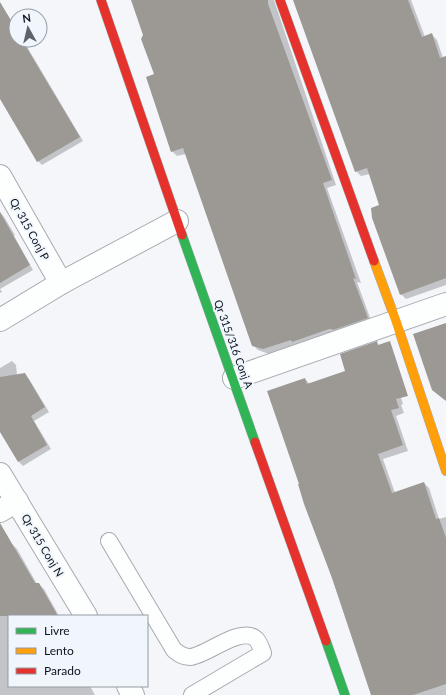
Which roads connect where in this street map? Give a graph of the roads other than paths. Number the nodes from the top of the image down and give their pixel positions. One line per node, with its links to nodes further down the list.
1 (101, 0): 4 (street, Qr 315/316 Conj A)
2 (280, 0): 8 (street)
3 (0, 176): 5 (street, Qr 315 Conj P)
4 (177, 221): 5 (street); 9 (street, Qr 315/316 Conj A)
5 (60, 283): 7 (street)
6 (446, 304): 8 (street)
7 (0, 320)
8 (396, 321): 9 (street); 10 (street)
9 (234, 378): 16 (street, Qr 315/316 Conj A)
10 (446, 471)
11 (0, 474): 12 (street, Qr 315 Conj N)
12 (8, 506): 14 (street, Qr 315 Conj N)
13 (109, 540): 15 (lane)
14 (85, 615)
15 (192, 695)
16 (345, 695)

